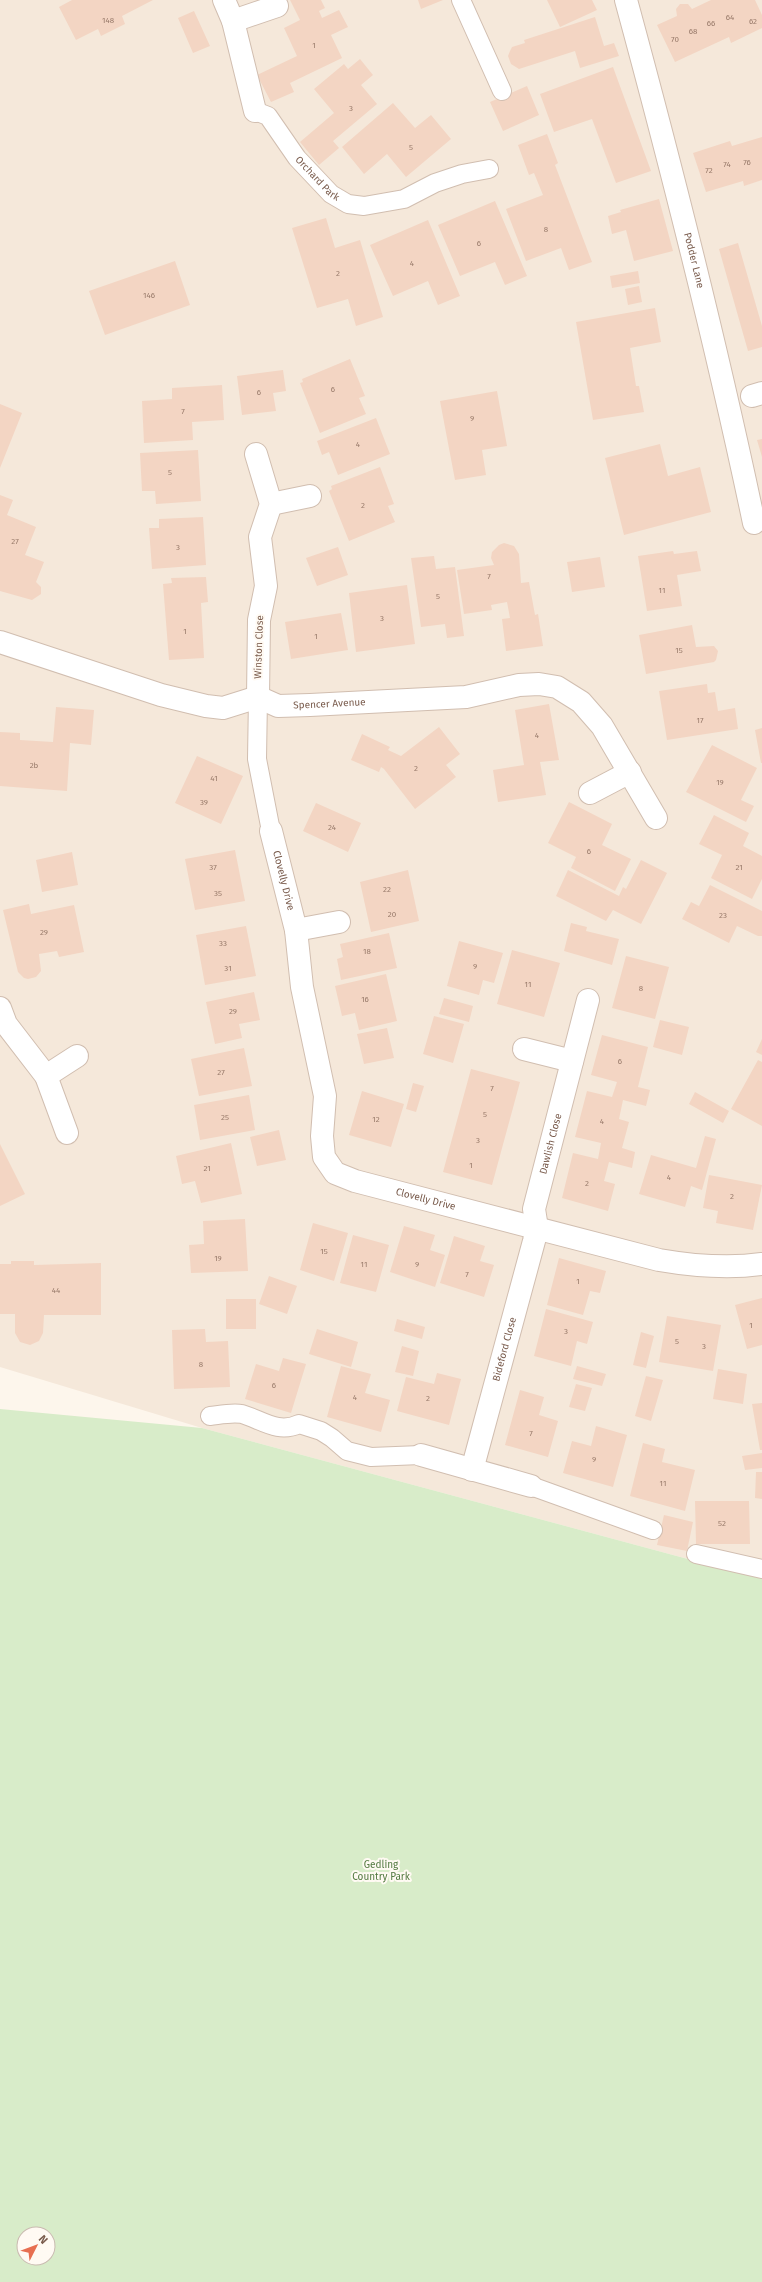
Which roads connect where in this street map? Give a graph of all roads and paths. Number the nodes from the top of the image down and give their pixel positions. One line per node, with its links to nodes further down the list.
1 (224, 0): 5 (street, Orchard Park)
2 (461, 0): 6 (lane)
3 (626, 0): 12 (street, Podder Lane)
4 (277, 6): 5 (street)
5 (233, 21): 7 (street, Orchard Park)
6 (502, 91)
7 (255, 111): 8 (lane, Orchard Park)
8 (489, 169)
9 (256, 454): 11 (street)
10 (310, 496): 11 (street)
11 (271, 504): 14 (street, Winston Close)
12 (754, 523)
13 (0, 642): 14 (street)
14 (258, 697): 15 (street, Spencer Avenue); 18 (lane)
15 (630, 772): 16 (street); 17 (street, Spencer Avenue)
16 (590, 793)
17 (656, 818)
18 (271, 831): 20 (street, Clovelly Drive)
19 (339, 922): 20 (street)
20 (296, 930): 28 (street, Clovelly Drive)
21 (588, 1000): 25 (street, Dawlish Close)
22 (0, 1008): 26 (street)
23 (524, 1049): 25 (street)
24 (77, 1056): 26 (street)
25 (572, 1061): 28 (street, Dawlish Close)
26 (46, 1076): 27 (street)
27 (67, 1133)
28 (537, 1228): 29 (street, Clovelly Drive); 32 (street, Bideford Close)
29 (762, 1264)
30 (210, 1416): 31 (lane)
31 (421, 1455): 32 (street)
32 (472, 1470): 33 (street)
33 (530, 1486): 34 (lane)
34 (653, 1530)
35 (696, 1554): 36 (lane)
36 (762, 1569)

